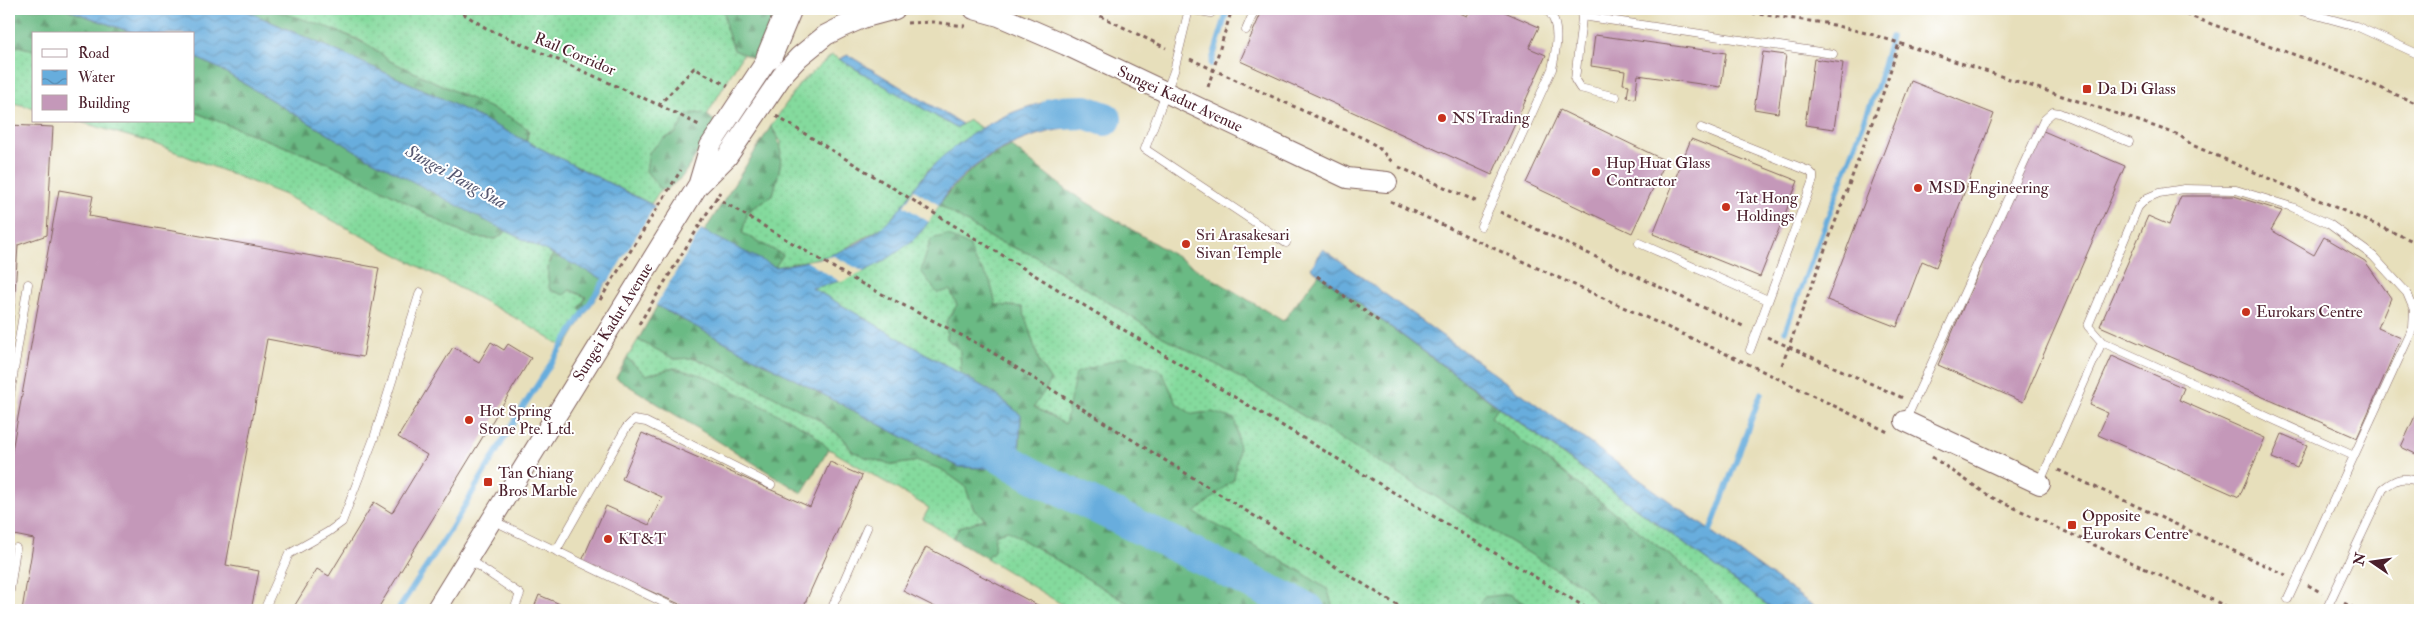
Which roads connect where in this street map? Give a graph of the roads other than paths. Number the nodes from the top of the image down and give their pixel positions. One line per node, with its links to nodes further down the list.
1 (789, 9): 13 (main road)
2 (1188, 9): 3 (lane); 14 (lane)
3 (1212, 9)
4 (1255, 9): 10 (lane)
5 (1546, 9): 20 (lane)
6 (2294, 9): 12 (lane)
7 (1583, 13): 11 (lane); 15 (lane)
8 (898, 16): 18 (street, Sungei Kadut Avenue)
9 (974, 18): 14 (street, Sungei Kadut Avenue)
10 (1246, 30)
11 (1832, 54)
12 (2420, 55)
13 (769, 57): 18 (street, Sungei Kadut Avenue)
14 (1166, 92): 19 (street, Sungei Kadut Avenue); 21 (lane)
15 (1616, 97)
16 (1701, 128): 25 (lane)
17 (2129, 142): 29 (lane)
18 (697, 187): 34 (street, Sungei Kadut Avenue)
19 (1388, 192)
20 (1481, 226)
21 (1286, 243)
22 (1639, 243): 25 (lane)
23 (28, 284): 28 (lane)
24 (420, 292): 41 (lane)
25 (1768, 300): 27 (lane)
26 (2102, 342): 30 (lane); 30 (lane); 32 (lane)
27 (1750, 350)
28 (9, 401)
29 (1901, 429): 32 (street)
30 (2354, 456): 40 (lane)
31 (2420, 482): 46 (lane)
32 (2040, 484)
33 (771, 485): 37 (lane)
34 (492, 520): 37 (lane); 38 (street, Sungei Kadut Avenue)
35 (867, 528): 45 (lane)
36 (16, 548): 39 (lane)
37 (556, 551): 44 (lane)
38 (468, 559): 42 (street, Sungei Kadut Avenue); 43 (lane)
39 (9, 597)
40 (2288, 600)
41 (264, 610)
42 (436, 610)
43 (514, 610)
44 (679, 610)
45 (831, 610)
46 (2326, 610)

